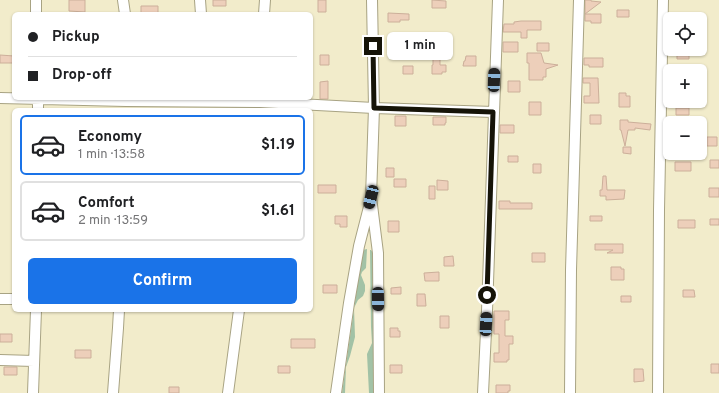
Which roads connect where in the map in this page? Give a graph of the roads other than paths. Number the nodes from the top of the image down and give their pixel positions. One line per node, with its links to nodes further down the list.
1 (36, 0): 9 (street)
2 (123, 0): 10 (street)
3 (200, 0): 11 (street)
4 (265, 0): 12 (street)
5 (372, 0): 18 (street)
6 (498, 0): 19 (street)
7 (579, 0): 34 (street)
8 (663, 0): 35 (street)
9 (36, 12)
10 (125, 12)
11 (201, 12)
12 (264, 12)
13 (0, 98): 14 (street)
14 (12, 98)
15 (73, 100): 16 (street)
16 (126, 103): 17 (street)
17 (260, 103): 18 (street)
18 (374, 108): 19 (street); 20 (street)
19 (493, 112): 33 (street)
20 (371, 197): 31 (street); 32 (street)
21 (0, 299): 22 (street)
22 (12, 299)
23 (36, 312): 27 (street)
24 (118, 312): 29 (street)
25 (238, 312): 30 (street)
26 (0, 360): 27 (street)
27 (34, 361): 28 (street)
28 (33, 393)
29 (113, 393)
30 (228, 393)
31 (336, 393)
32 (379, 393)
33 (483, 393)
34 (570, 393)
35 (658, 393)

